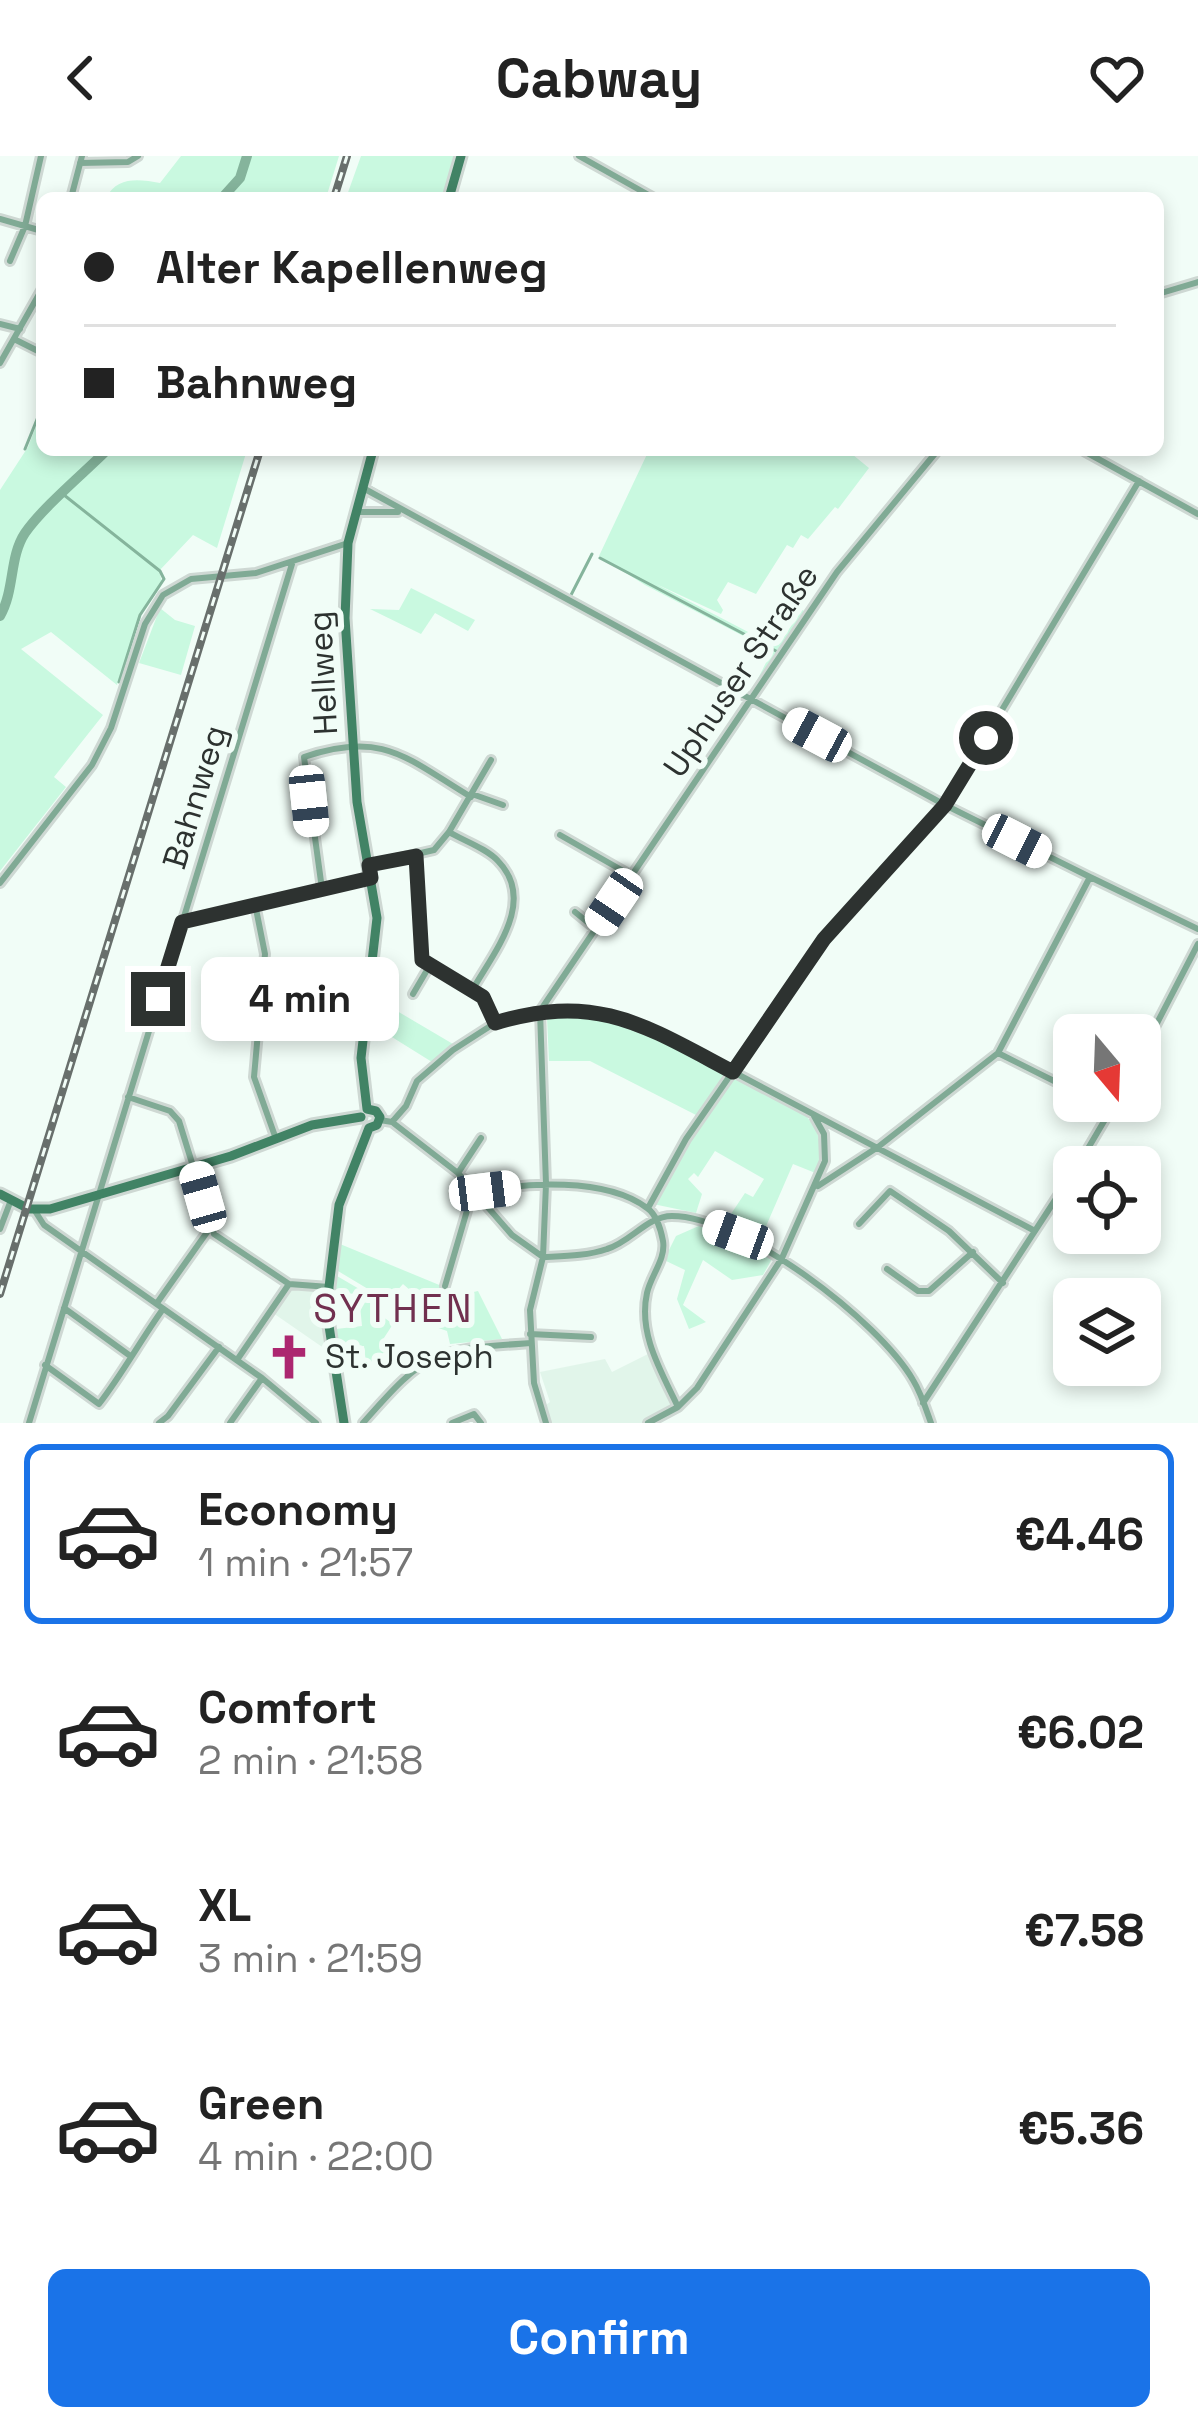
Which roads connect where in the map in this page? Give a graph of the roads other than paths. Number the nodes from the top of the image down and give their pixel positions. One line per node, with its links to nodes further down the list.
1 (41, 156): 10 (street)
2 (139, 156): 5 (street)
3 (461, 156): 7 (street)
4 (579, 156): 8 (street)
5 (81, 159): 6 (street)
6 (73, 192)
7 (451, 192)
8 (643, 192)
9 (0, 218): 10 (street)
10 (25, 226): 11 (street); 12 (street)
11 (36, 229)
12 (10, 261)
13 (1198, 282): 14 (street)
14 (1164, 292)
15 (36, 300): 17 (street)
16 (0, 324): 17 (street)
17 (20, 329): 18 (street)
18 (14, 339): 19 (street); 20 (street)
19 (36, 350)
20 (0, 363)
21 (372, 456): 25 (street, Hellweg)
22 (933, 456): 31 (street, Uphuser Straße)
23 (1093, 456): 24 (street)
24 (1139, 481): 28 (street); 36 (street)
25 (362, 488): 26 (street, Hellweg); 27 (street)
26 (355, 512): 27 (street); 29 (street, Hellweg)
27 (402, 512): 31 (street)
28 (1198, 514)
29 (348, 543): 30 (street); 32 (street, Hellweg)
30 (292, 564): 44 (street); 48 (street, Bahnweg)
31 (751, 700): 36 (street); 41 (street, Uphuser Straße)
32 (354, 745): 34 (street); 40 (street, Hellweg); 45 (street)
33 (491, 760): 34 (street)
34 (472, 795): 35 (street); 37 (street)
35 (503, 805)
36 (945, 805): 42 (street); 59 (street)
37 (449, 832): 39 (street); 53 (street)
38 (560, 835): 41 (street)
39 (416, 856): 40 (street); 52 (street)
40 (369, 865): 43 (street, Hellweg)
41 (632, 876): 49 (street, Uphuser Straße)
42 (1090, 877): 50 (street); 58 (street)
43 (371, 878): 45 (street); 62 (street, Hellweg)
44 (0, 883)
45 (322, 889): 46 (street)
46 (255, 904): 48 (street); 68 (street)
47 (575, 912): 49 (street)
48 (182, 922): 61 (street, Bahnweg)
49 (596, 929): 55 (street, Uphuser Straße)
50 (1198, 929)
51 (1198, 944): 56 (street)
52 (430, 965): 53 (street); 54 (street)
53 (473, 989): 57 (street)
54 (412, 994)
55 (541, 1011): 57 (street); 59 (street); 72 (street)
56 (1161, 1015)
57 (495, 1023): 65 (street)
58 (998, 1053): 60 (street); 69 (street)
59 (733, 1072): 63 (street); 79 (street)
60 (1053, 1080)
61 (128, 1096): 70 (street); 76 (street, Bahnweg)
62 (364, 1113): 64 (street); 66 (street); 68 (street)
63 (812, 1113): 69 (street); 73 (street)
64 (380, 1120): 65 (street); 66 (street)
65 (392, 1122): 71 (street)
66 (369, 1128): 94 (street)
67 (481, 1138): 71 (street)
68 (276, 1139): 70 (street)
69 (878, 1148): 73 (street); 85 (street)
70 (194, 1167): 76 (street); 83 (street)
71 (458, 1173): 74 (street)
72 (545, 1184): 74 (street); 79 (street); 88 (street)
73 (815, 1187): 89 (street)
74 (476, 1193): 88 (street); 93 (street)
75 (0, 1194): 77 (street)
76 (98, 1196): 80 (street); 86 (street, Bahnweg)
77 (11, 1200): 80 (street); 84 (street)
78 (1053, 1203): 85 (street)
79 (648, 1208): 81 (street)
80 (35, 1211): 86 (street)
81 (656, 1218): 88 (street); 89 (street); 105 (street)
82 (859, 1224): 87 (street)
83 (212, 1227): 92 (street); 95 (street)
84 (0, 1229)
85 (1035, 1231): 91 (street)
86 (81, 1251): 95 (street); 96 (street, Bahnweg)
87 (973, 1252): 90 (street); 91 (street)
88 (543, 1257): 98 (street)
89 (782, 1258): 104 (street); 105 (street)
90 (887, 1269)
91 (1003, 1283): 104 (street)
92 (289, 1284): 94 (street); 101 (street)
93 (445, 1286)
94 (329, 1287): 110 (street)
95 (160, 1306): 99 (street); 100 (street)
96 (64, 1308): 100 (street); 102 (street, Bahnweg)
97 (591, 1337): 98 (street)
98 (530, 1338): 111 (street); 114 (street)
99 (218, 1347): 101 (street); 107 (street)
100 (129, 1355): 102 (street)
101 (237, 1360): 103 (street)
102 (45, 1365): 106 (street, Bahnweg)
103 (262, 1378): 108 (street); 109 (street)
104 (923, 1402): 116 (street)
105 (677, 1406): 115 (street)
106 (28, 1423)
107 (159, 1423)
108 (230, 1423)
109 (316, 1423)
110 (344, 1423)
111 (363, 1423)
112 (452, 1423): 113 (street)
113 (481, 1423)
114 (546, 1423)
115 (648, 1423)
116 (931, 1423)

